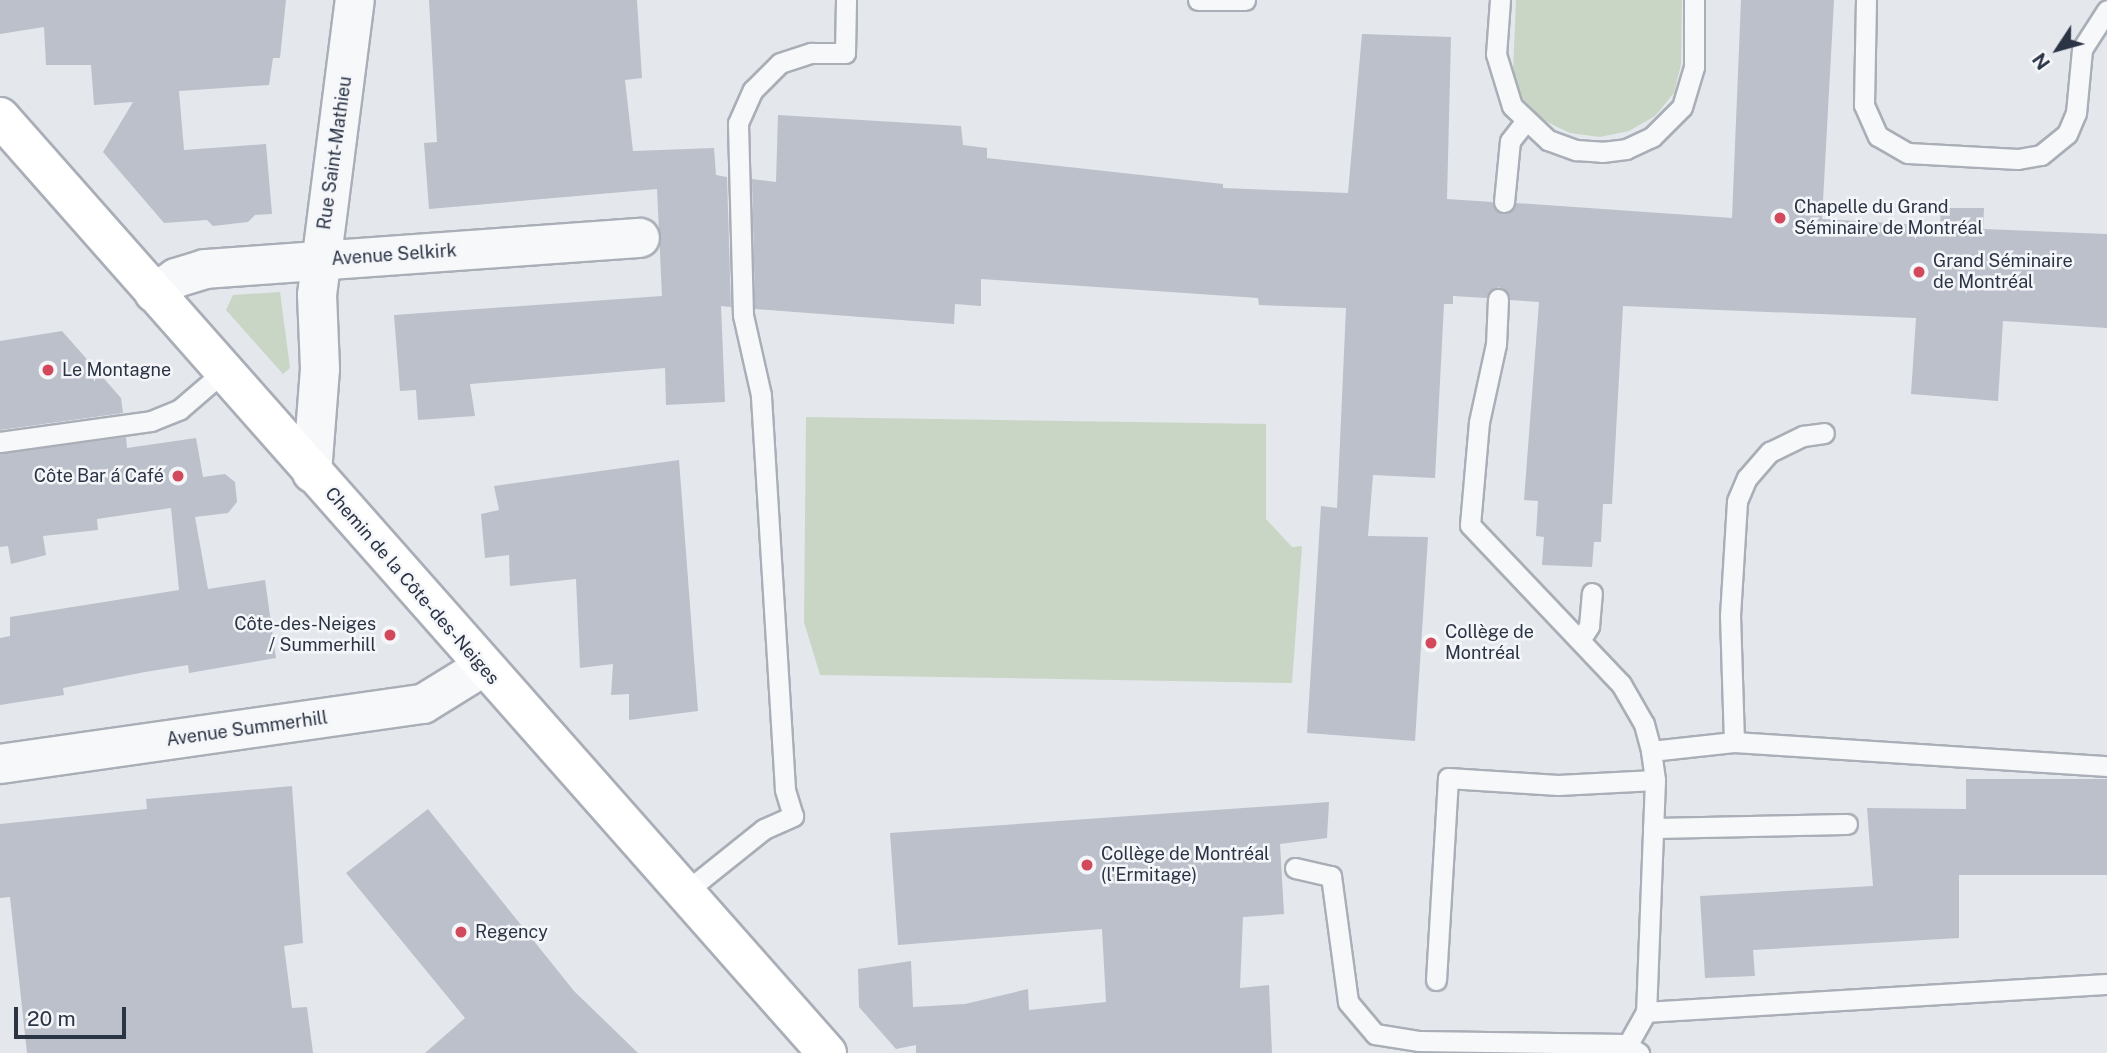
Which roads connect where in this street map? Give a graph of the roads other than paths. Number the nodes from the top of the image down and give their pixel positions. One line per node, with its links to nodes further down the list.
1 (355, 0): 13 (street, Rue Saint-Mathieu)
2 (846, 0): 31 (lane)
3 (1198, 0): 4 (lane)
4 (1245, 0)
5 (1500, 0): 10 (lane)
6 (1694, 0): 10 (lane)
7 (1866, 0): 8 (lane)
8 (2107, 10)
9 (0, 117): 14 (main road, Chemin de la Côte-des-Neiges)
10 (1525, 122): 11 (lane)
11 (1504, 202)
12 (640, 238): 13 (street, Avenue Selkirk)
13 (320, 260): 14 (street, Avenue Selkirk); 19 (street, Rue Saint-Mathieu)
14 (154, 293): 16 (main road, Chemin de la Côte-des-Neiges)
15 (1498, 299): 21 (lane)
16 (223, 372): 18 (lane); 19 (main road, Chemin de la Côte-des-Neiges)
17 (1824, 433): 23 (lane)
18 (0, 442)
19 (313, 473): 22 (main road, Chemin de la Côte-des-Neiges)
20 (1592, 593): 21 (lane)
21 (1580, 640): 24 (lane)
22 (483, 667): 25 (street, Avenue Summerhill); 31 (main road, Chemin de la Côte-des-Neiges)
23 (1734, 742): 24 (lane); 26 (lane)
24 (1651, 751): 27 (lane)
25 (0, 764)
26 (2107, 766)
27 (1655, 780): 29 (lane); 32 (lane)
28 (1847, 824): 29 (lane)
29 (1653, 828): 34 (lane)
30 (1295, 868): 35 (lane)
31 (684, 892): 36 (main road, Chemin de la Côte-des-Neiges)
32 (1436, 980)
33 (2107, 984): 34 (lane)
34 (1646, 1012): 35 (lane)
35 (1629, 1050)
36 (827, 1053)

